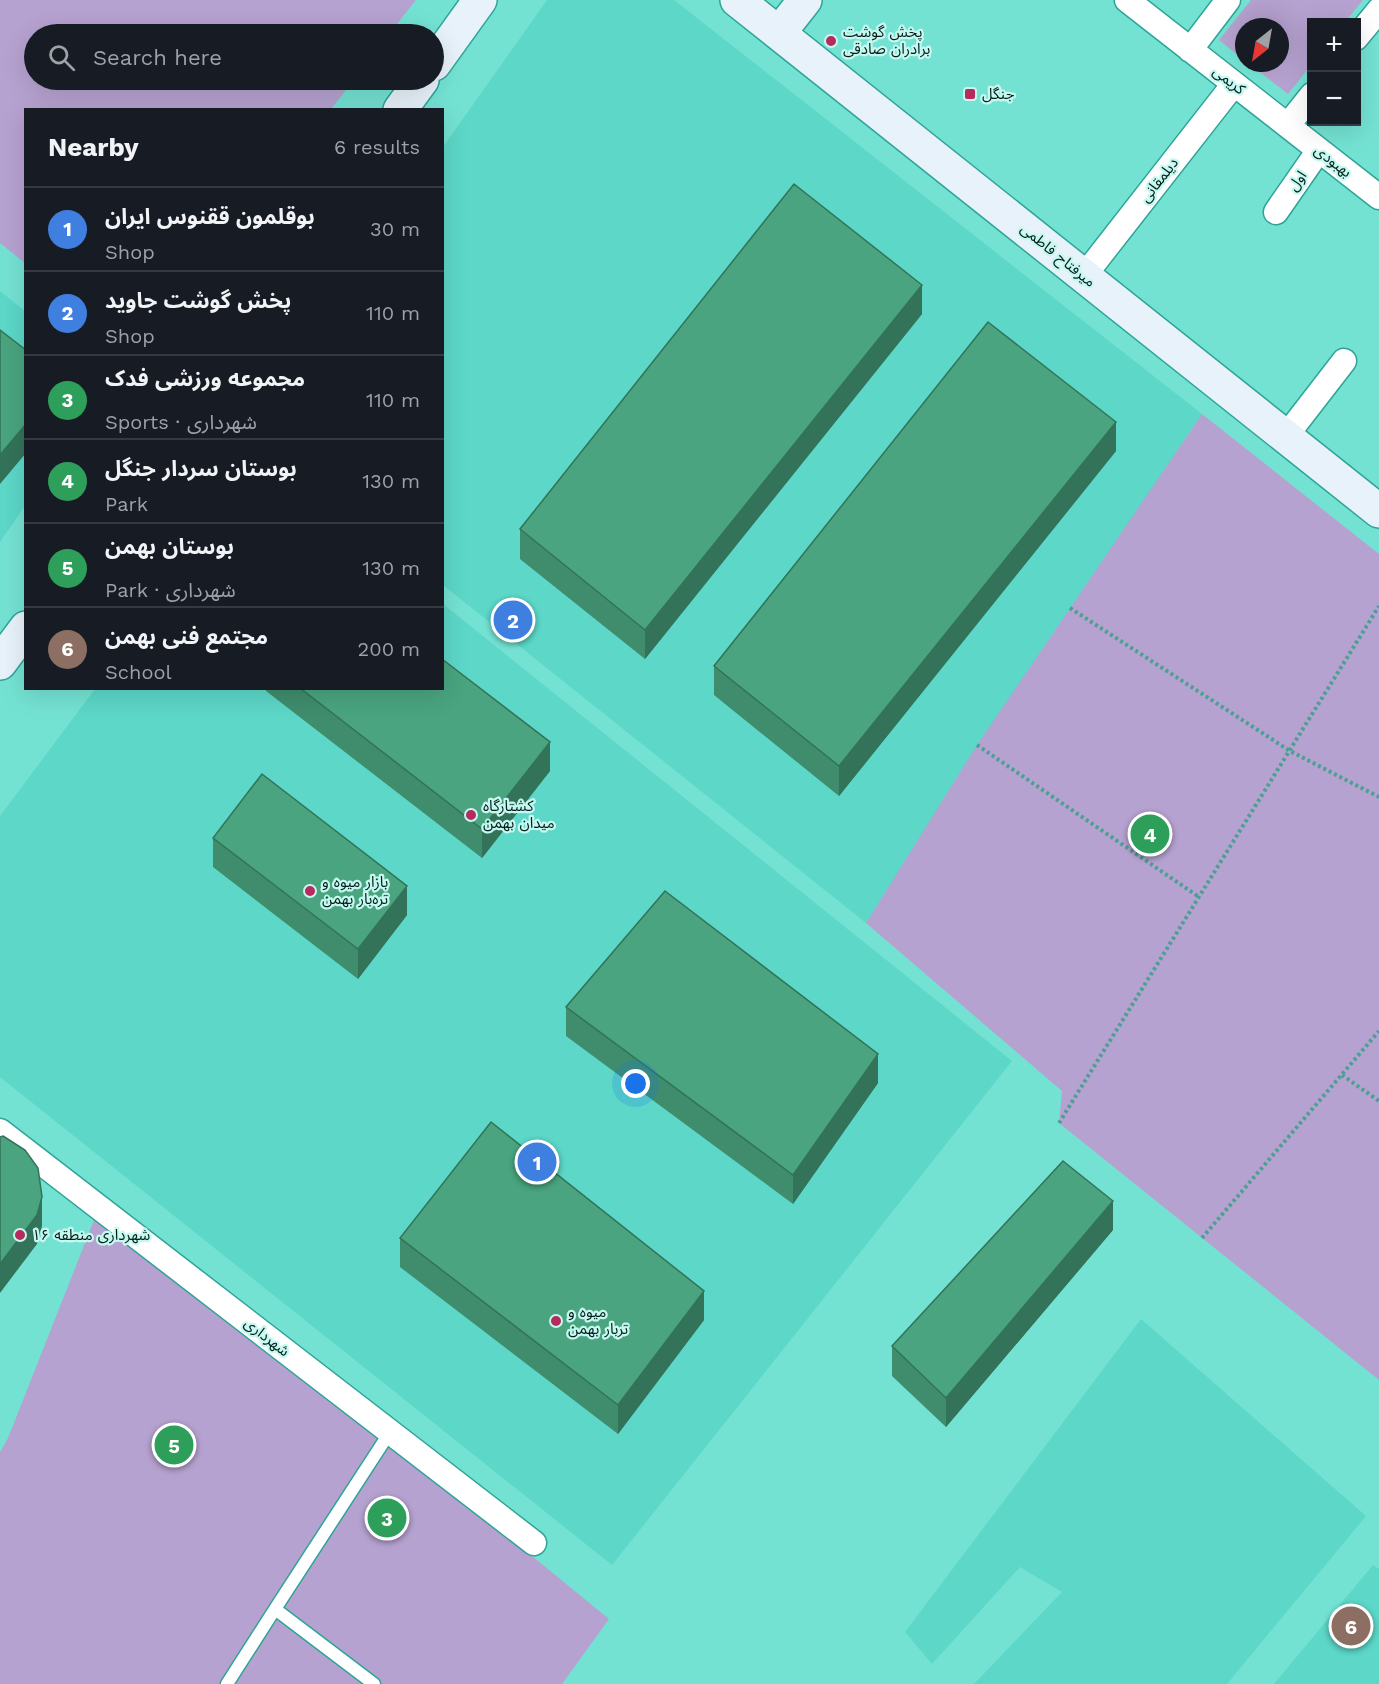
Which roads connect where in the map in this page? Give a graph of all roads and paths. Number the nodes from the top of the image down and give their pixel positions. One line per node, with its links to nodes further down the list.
1 (480, 0): 9 (street)
2 (738, 0): 8 (street, میرفتاح فاطمی)
3 (805, 0): 8 (street)
4 (1127, 0): 10 (street, کریمی)
5 (1228, 0): 10 (street)
6 (1379, 10): 7 (street)
7 (1361, 32)
8 (779, 33): 19 (street, میرفتاح فاطمی)
9 (444, 50)
10 (1190, 50): 11 (street, کریمی)
11 (1234, 84): 15 (street, کریمی); 19 (street, دیلمقانی)
12 (415, 90): 14 (street)
13 (1307, 100): 15 (street)
14 (401, 108)
15 (1288, 125): 16 (street, بهبودی)
16 (1319, 150): 17 (street, بهبودی); 18 (street, اول)
17 (1379, 197)
18 (1276, 212)
19 (1084, 276): 21 (street, میرفتاح فاطمی)
20 (1344, 361): 21 (street)
21 (1286, 436): 22 (street, میرفتاح فاطمی)
22 (1379, 511)
23 (1379, 606): 28 (path)
24 (1070, 608): 28 (path)
25 (24, 631): 26 (street)
26 (0, 663)
27 (977, 745): 30 (path)
28 (1290, 751): 29 (path); 30 (path)
29 (1379, 797)
30 (1199, 897): 34 (path)
31 (1379, 1031): 32 (path)
32 (1342, 1075): 33 (path); 36 (path)
33 (1379, 1101)
34 (1059, 1123)
35 (0, 1131): 37 (street, شهرداری)
36 (1202, 1238)
37 (390, 1431): 38 (street, شهرداری); 39 (lane)
38 (534, 1542)
39 (275, 1609): 40 (lane); 41 (lane)
40 (227, 1684)
41 (374, 1684)

